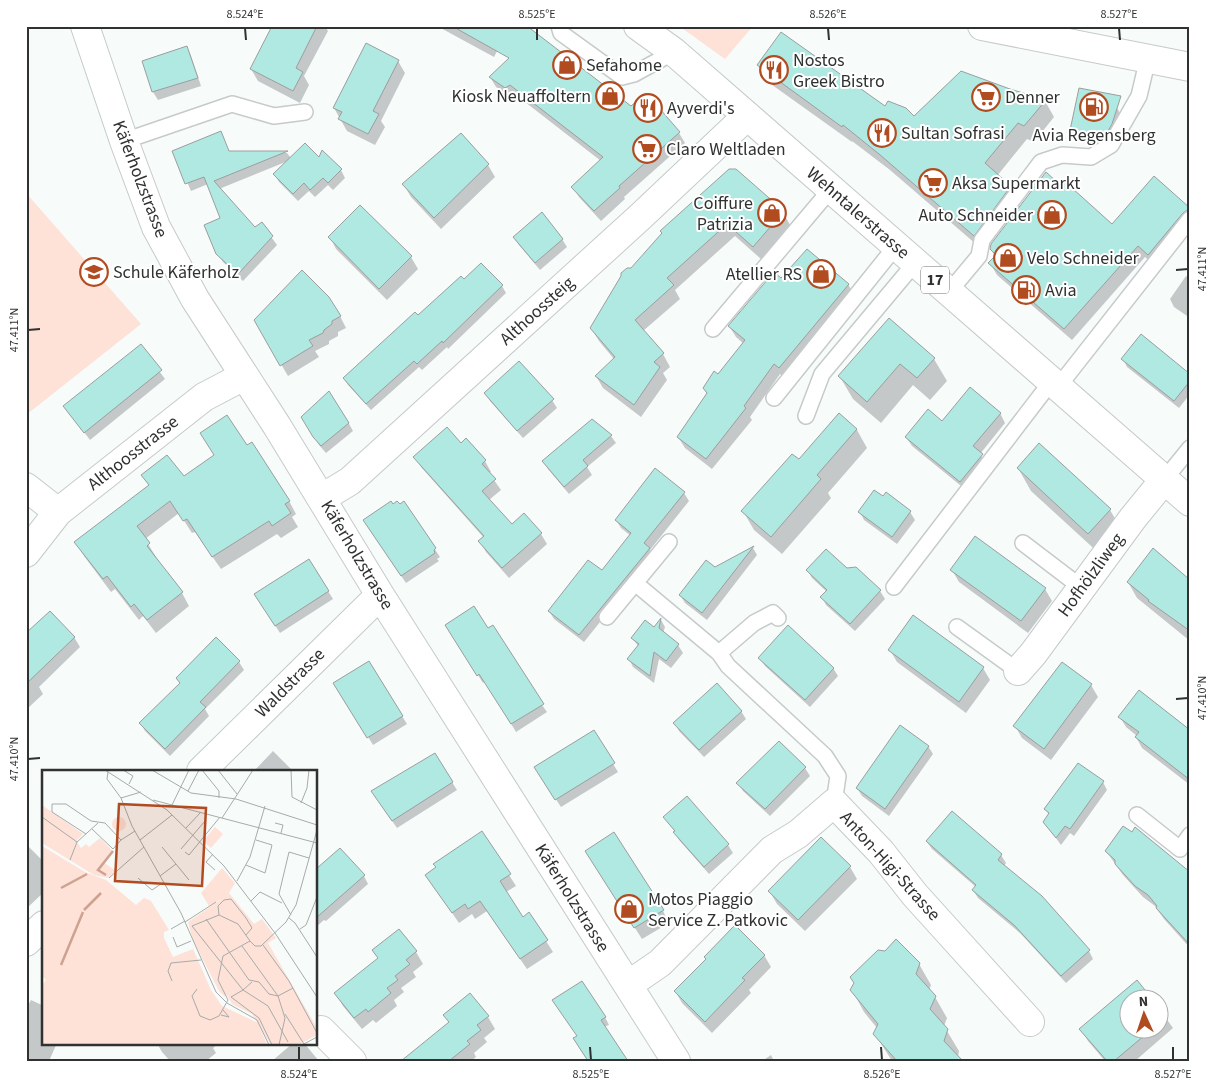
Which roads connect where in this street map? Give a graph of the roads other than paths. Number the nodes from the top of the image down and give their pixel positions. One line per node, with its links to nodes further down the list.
1 (85, 26): 10 (street, Käferholzstrasse)
2 (559, 26): 5 (lane)
3 (638, 26): 5 (street, Wehntalerstrasse / 17)
4 (982, 26): 6 (street)
5 (674, 52): 9 (street, Wehntalerstrasse / 17)
6 (1148, 58): 7 (street); 14 (lane)
7 (1190, 67)
8 (305, 112): 10 (lane)
9 (747, 116): 11 (street, Wehntalerstrasse / 17); 23 (street, Althoossteig)
10 (124, 141): 16 (street, Käferholzstrasse)
11 (831, 189): 13 (street, Wehntalerstrasse / 17); 15 (lane)
12 (1190, 219): 17 (lane)
13 (905, 255): 14 (street, Wehntalerstrasse / 17); 18 (lane); 19 (lane)
14 (949, 292): 17 (street, Wehntalerstrasse / 17)
15 (713, 329)
16 (244, 376): 23 (street, Käferholzstrasse); 25 (street, Althoosstrasse)
17 (1054, 384): 21 (street, Wehntalerstrasse / 17); 30 (lane)
18 (774, 398)
19 (806, 416)
20 (1190, 448): 21 (lane)
21 (1164, 480): 24 (street, Wehntalerstrasse / 17); 31 (street, Hofhölzliweg)
22 (26, 487): 25 (street)
23 (322, 498): 32 (street, Käferholzstrasse)
24 (1190, 502)
25 (58, 512): 28 (street, Althoosstrasse)
26 (669, 542): 29 (lane)
27 (1023, 543): 31 (lane)
28 (26, 553)
29 (635, 583): 33 (lane); 36 (lane)
30 (894, 587)
31 (1082, 588): 37 (street, Hofhölzliweg)
32 (380, 595): 38 (street, Waldstrasse); 44 (street, Käferholzstrasse)
33 (608, 617)
34 (778, 618): 36 (lane)
35 (957, 627): 37 (lane)
36 (720, 653): 39 (lane)
37 (1018, 670)
38 (202, 770)
39 (834, 803): 44 (street, Anton-Higi-Strasse); 45 (street, Anton-Higi-Strasse)
40 (1137, 815): 41 (lane)
41 (1190, 835)
42 (42, 927): 43 (street)
43 (26, 942)
44 (628, 985): 48 (street, Käferholzstrasse)
45 (1030, 1022)
46 (321, 1030): 47 (street)
47 (352, 1061)
48 (676, 1061)

